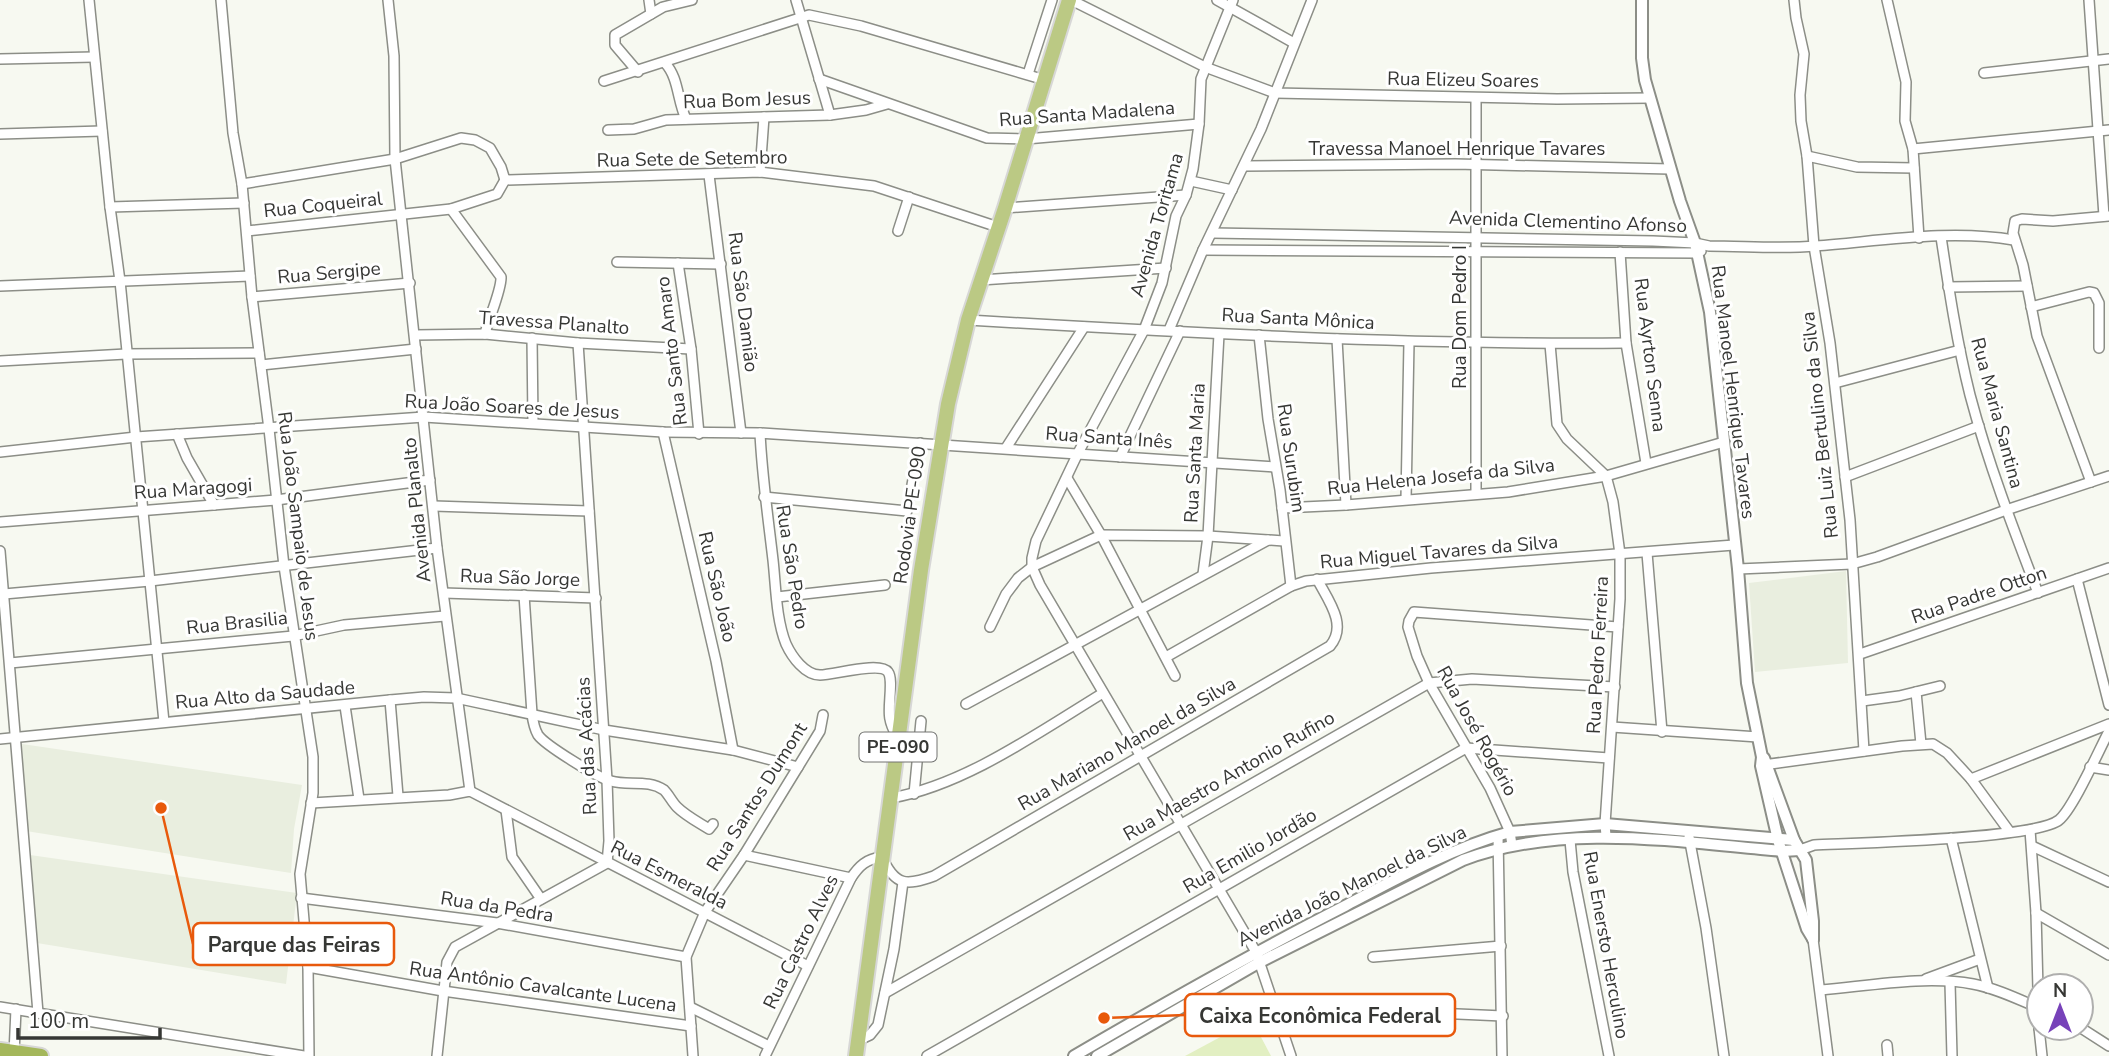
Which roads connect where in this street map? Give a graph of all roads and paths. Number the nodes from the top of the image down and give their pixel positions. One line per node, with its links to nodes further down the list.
1 (89, 0): 19 (street)
2 (221, 0): 56 (street, Rua João Sampaio de Jesus)
3 (388, 0): 47 (street, Avenida Planalto)
4 (649, 0): 16 (street)
5 (692, 0): 16 (street)
6 (796, 0): 17 (street)
7 (1217, 0): 15 (street)
8 (1312, 0): 18 (street)
9 (1642, 0): 33 (street, Rua Manoel Henrique Tavares)
10 (1794, 0): 46 (street, Rua Luiz Bertulino da Silva)
11 (1887, 0): 45 (street)
12 (2089, 0): 22 (street)
13 (1049, 1): 14 (street, Rua Elizeu Soares); 27 (street)
14 (1068, 4): 24 (street, Rua Elizeu Soares); 29 (main road, Rodovia PE-090 / PE-090)
15 (1231, 4): 18 (street); 24 (street, Avenida Toritama)
16 (652, 14): 25 (street)
17 (799, 16): 23 (street); 27 (street); 28 (street)
18 (1294, 43): 31 (street)
19 (94, 57): 20 (street); 41 (street)
20 (0, 59)
21 (2109, 59): 22 (street)
22 (2092, 61): 26 (street); 42 (street)
23 (665, 63): 25 (street); 37 (street)
24 (1205, 67): 31 (street, Rua Elizeu Soares); 38 (street, Avenida Toritama)
25 (638, 72): 30 (street)
26 (1984, 73)
27 (1028, 74): 29 (street)
28 (818, 79): 34 (street, Rua Santa Madalena); 35 (street)
29 (1045, 80): 44 (main road, Rodovia PE-090 / PE-090)
30 (604, 81)
31 (1275, 93): 32 (street, Rua Elizeu Soares); 49 (street)
32 (1476, 98): 33 (street, Rua Elizeu Soares); 48 (street, Rua Dom Pedro I)
33 (1650, 98): 51 (street, Rua Manoel Henrique Tavares)
34 (887, 104): 35 (street, Rua Bom Jesus); 44 (street, Rua Santa Madalena)
35 (830, 115): 36 (street, Rua Bom Jesus)
36 (764, 117): 37 (street, Rua Bom Jesus); 52 (street)
37 (686, 119): 39 (street, Rua Bom Jesus)
38 (1199, 124): 44 (street, Rua Santa Madalena); 55 (street, Avenida Toritama)
39 (608, 130)
40 (2109, 130): 42 (street)
41 (102, 131): 43 (street); 61 (street)
42 (2098, 131): 45 (street); 65 (street)
43 (0, 134)
44 (1026, 139): 62 (main road, Rodovia PE-090 / PE-090)
45 (1913, 149): 50 (street)
46 (1807, 156): 50 (street); 75 (street, Rua Luiz Bertulino da Silva)
47 (395, 159): 54 (street); 56 (street); 64 (street, Avenida Planalto)
48 (1477, 165): 49 (street, Travessa Manoel Henrique Tavares); 51 (street, Travessa Manoel Henrique Tavares); 71 (street, Rua Dom Pedro I)
49 (1244, 166): 57 (street)
50 (1914, 168): 73 (street)
51 (1670, 169): 76 (street, Rua Manoel Henrique Tavares)
52 (760, 172): 53 (street, Rua Sete de Setembro); 59 (street, Rua Sete de Setembro)
53 (709, 175): 54 (street, Rua Sete de Setembro); 83 (street, Rua São Damião)
54 (505, 180): 63 (street, Rua Coqueiral)
55 (1191, 181): 57 (street); 58 (street, Avenida Toritama)
56 (242, 184): 60 (street, Rua João Sampaio de Jesus)
57 (1232, 190): 69 (street)
58 (1186, 195): 62 (street); 84 (street, Avenida Toritama)
59 (909, 197): 66 (street, Rua Sete de Setembro); 68 (street)
60 (244, 203): 61 (street); 67 (street, Rua João Sampaio de Jesus)
61 (110, 207): 87 (street)
62 (1005, 208): 66 (main road, Rodovia PE-090 / PE-090)
63 (451, 209): 64 (street, Rua Coqueiral); 99 (street)
64 (402, 215): 67 (street, Rua Coqueiral); 88 (street, Avenida Planalto)
65 (2106, 216): 74 (street)
66 (998, 227): 86 (main road, Rodovia PE-090 / PE-090)
67 (247, 231): 85 (street, Rua João Sampaio de Jesus)
68 (898, 231)
69 (1212, 233): 70 (street, Avenida Clementino Afonso); 77 (street)
70 (1381, 235): 71 (street, Avenida Clementino Afonso); 78 (street)
71 (1477, 236): 76 (street, Avenida Clementino Afonso); 79 (street, Rua Dom Pedro I)
72 (1941, 237): 73 (street); 74 (street); 91 (street, Rua Maria Santina)
73 (1919, 238): 75 (street)
74 (2014, 240): 90 (street)
75 (1814, 246): 76 (street, Avenida Clementino Afonso); 118 (street, Rua Luiz Bertulino da Silva)
76 (1696, 248): 80 (street, Avenida Clementino Afonso); 130 (street, Rua Manoel Henrique Tavares)
77 (1203, 250): 78 (street, Avenida Clementino Afonso); 97 (street)
78 (1382, 250): 79 (street, Avenida Clementino Afonso)
79 (1477, 250): 80 (street, Avenida Clementino Afonso); 106 (street, Rua Dom Pedro I)
80 (1620, 252): 108 (street, Rua Ayrton Senna)
81 (617, 262): 82 (street)
82 (678, 263): 83 (street); 112 (street, Rua Santo Amaro)
83 (721, 264): 126 (street, Rua São Damião)
84 (1166, 268): 86 (street); 96 (street, Avenida Toritama)
85 (250, 276): 87 (street); 92 (street, Rua João Sampaio de Jesus)
86 (981, 280): 94 (main road, Rodovia PE-090 / PE-090)
87 (120, 281): 89 (street); 115 (street)
88 (410, 283): 92 (street, Rua Sergipe); 101 (street, Avenida Planalto)
89 (0, 286)
90 (2027, 286): 91 (street); 93 (street)
91 (1948, 287): 113 (street, Rua Maria Santina)
92 (252, 298): 114 (street, Rua João Sampaio de Jesus)
93 (2031, 307): 110 (street); 145 (street)
94 (968, 320): 95 (street, Rua Santa Mônica); 132 (main road, Rodovia PE-090 / PE-090)
95 (1084, 327): 96 (street, Rua Santa Mônica); 133 (street)
96 (1144, 330): 97 (street, Rua Santa Mônica); 135 (street, Avenida Toritama)
97 (1170, 330): 98 (street, Rua Santa Mônica)
98 (1180, 331): 100 (street, Rua Santa Mônica); 136 (street)
99 (485, 334): 101 (street, Travessa Planalto); 103 (street, Travessa Planalto)
100 (1219, 334): 102 (street, Rua Santa Mônica); 137 (street, Rua Santa Maria)
101 (416, 335): 111 (street, Avenida Planalto)
102 (1259, 335): 104 (street, Rua Santa Mônica); 139 (street, Rua Surubim)
103 (532, 338): 107 (street, Travessa Planalto); 120 (street)
104 (1337, 339): 105 (street, Rua Santa Mônica); 151 (street)
105 (1409, 342): 106 (street, Rua Santa Mônica); 148 (street)
106 (1477, 342): 109 (street, Rua Santa Mônica); 146 (street, Rua Dom Pedro I)
107 (578, 343): 112 (street, Travessa Planalto); 122 (street, Rua das Acácias)
108 (1626, 343): 109 (street, Rua Santa Mônica); 138 (street, Rua Ayrton Senna)
109 (1550, 344): 140 (street)
110 (2099, 348)
111 (416, 349): 117 (street); 119 (street, Avenida Planalto)
112 (691, 349): 125 (street, Rua Santo Amaro)
113 (1960, 349): 118 (street); 121 (street, Rua Maria Santina)
114 (259, 353): 115 (street); 117 (street, Rua João Sampaio de Jesus)
115 (126, 354): 116 (street); 129 (street)
116 (0, 361)
117 (261, 366): 123 (street, Rua João Sampaio de Jesus)
118 (1835, 383): 142 (street, Rua Luiz Bertulino da Silva)
119 (424, 417): 120 (street, Rua João Soares de Jesus); 123 (street, Rua João Soares de Jesus); 144 (street, Avenida Planalto)
120 (533, 423): 122 (street, Rua João Soares de Jesus)
121 (1979, 426): 142 (street); 155 (street, Rua Maria Santina)
122 (584, 427): 124 (street, Rua João Soares de Jesus); 156 (street, Rua das Acácias)
123 (270, 429): 128 (street, Rua João Soares de Jesus); 149 (street, Rua João Sampaio de Jesus)
124 (663, 432): 125 (street, Rua João Soares de Jesus); 223 (street, Rua São João)
125 (699, 433): 126 (street, Rua João Soares de Jesus)
126 (741, 433): 127 (street, Rua João Soares de Jesus)
127 (760, 433): 131 (street, Rua João Soares de Jesus); 147 (street, Rua São Pedro)
128 (177, 434): 129 (street, Rua João Soares de Jesus); 150 (street)
129 (136, 437): 134 (street, Rua João Soares de Jesus); 154 (street)
130 (1724, 442): 138 (street, Rua Helena Josefa da Silva); 162 (street, Rua Manoel Henrique Tavares)
131 (920, 443): 132 (street, Rua João Soares de Jesus); 147 (street)
132 (940, 444): 133 (street, Rua Santa Inês); 220 (main road, Rodovia PE-090 / PE-090)
133 (1006, 448): 135 (street, Rua Santa Inês)
134 (0, 452)
135 (1078, 453): 136 (street, Rua Santa Inês); 143 (street, Avenida Toritama)
136 (1120, 457): 137 (street, Rua Santa Inês)
137 (1211, 462): 139 (street, Rua Santa Inês); 159 (street, Rua Santa Maria)
138 (1646, 463): 140 (street, Rua Helena Josefa da Silva)
139 (1275, 467): 153 (street, Rua Surubim)
140 (1606, 476): 146 (street, Rua Helena Josefa da Silva); 166 (street, Rua Pedro Ferreira)
141 (2109, 476): 145 (street)
142 (1845, 477): 167 (street, Rua Luiz Bertulino da Silva)
143 (1067, 478): 158 (street); 169 (street, Avenida Toritama)
144 (430, 480): 149 (street, Rua Maragogi); 152 (street, Avenida Planalto)
145 (2091, 482): 155 (street)
146 (1476, 494): 148 (street, Rua Helena Josefa da Silva)
147 (764, 497): 182 (street, Rua São Pedro)
148 (1406, 499): 151 (street, Rua Helena Josefa da Silva)
149 (276, 500): 150 (street, Rua Maragogi); 168 (street, Rua João Sampaio de Jesus)
150 (214, 505): 154 (street, Rua Maragogi)
151 (1346, 505): 153 (street, Rua Helena Josefa da Silva)
152 (434, 506): 156 (street); 163 (street, Avenida Planalto)
153 (1282, 508): 161 (street, Rua Surubim)
154 (143, 510): 157 (street, Rua Maragogi); 175 (street)
155 (2006, 510): 167 (street); 179 (street, Rua Maria Santina)
156 (589, 511): 183 (street, Rua das Acácias)
157 (0, 522)
158 (1101, 535): 159 (street); 169 (street); 184 (street)
159 (1208, 536): 160 (street); 172 (street, Rua Santa Maria)
160 (1268, 540): 161 (street); 172 (street)
161 (1284, 541): 177 (street, Rua Surubim)
162 (1734, 545): 165 (street, Rua Miguel Tavares da Silva); 171 (street, Rua Manoel Henrique Tavares)
163 (437, 548): 168 (street); 178 (street, Avenida Planalto)
164 (0, 551): 180 (street)
165 (1647, 553): 166 (street, Rua Miguel Tavares da Silva); 216 (street)
166 (1620, 554): 173 (street, Rua Miguel Tavares da Silva); 187 (street, Rua Pedro Ferreira)
167 (1852, 564): 171 (street); 192 (street, Rua Luiz Bertulino da Silva)
168 (284, 566): 175 (street); 188 (street, Rua João Sampaio de Jesus)
169 (1032, 568): 186 (street); 190 (street)
170 (2109, 568): 174 (street, Rua Padre Otton)
171 (1738, 569): 218 (street, Rua Manoel Henrique Tavares)
172 (1203, 574): 184 (street)
173 (1317, 579): 177 (street, Rua Miguel Tavares da Silva); 225 (street, Rua Mariano Manoel da Silva)
174 (2077, 579): 179 (street, Rua Padre Otton); 205 (street)
175 (150, 581): 180 (street); 191 (street)
176 (885, 585): 182 (street)
177 (1291, 586): 193 (street, Rua Miguel Tavares da Silva)
178 (444, 593): 181 (street, Rua São Jorge); 185 (street, Avenida Planalto)
179 (2038, 593): 192 (street, Rua Padre Otton)
180 (4, 594): 189 (street)
181 (524, 595): 183 (street, Rua São Jorge); 208 (street)
182 (778, 597): 220 (street, Rua São Pedro)
183 (596, 598): 214 (street, Rua das Acácias)
184 (1140, 609): 190 (street); 193 (street)
185 (445, 616): 188 (street, Rua Brasilia); 201 (street, Avenida Planalto)
186 (990, 627)
187 (1618, 627): 196 (street, Rua José Rogério); 198 (street, Rua Pedro Ferreira)
188 (293, 636): 191 (street, Rua Brasilia); 207 (street, Rua João Sampaio de Jesus)
189 (4, 644): 194 (street)
190 (1076, 646): 200 (street); 204 (street)
191 (157, 650): 194 (street, Rua Brasilia); 210 (street)
192 (1860, 654): 203 (street, Rua Luiz Bertulino da Silva)
193 (1166, 657): 195 (street)
194 (10, 663): 217 (street)
195 (1175, 676)
196 (1429, 683): 198 (street, Rua Maestro Antonio Rufino); 222 (street, Rua José Rogério); 242 (street, Rua Maestro Antonio Rufino)
197 (1940, 686): 199 (street)
198 (1615, 687): 213 (street, Rua Pedro Ferreira)
199 (1916, 692): 203 (street); 221 (street)
200 (1103, 693): 225 (street); 234 (street)
201 (456, 698): 202 (street, Rua Alto da Saudade); 208 (street, Rua Alto da Saudade); 233 (street, Avenida Planalto)
202 (390, 700): 206 (street, Rua Alto da Saudade); 235 (street)
203 (1862, 701): 224 (street, Rua Luiz Bertulino da Silva)
204 (966, 704)
205 (2109, 705)
206 (345, 706): 207 (street, Rua Alto da Saudade); 237 (street)
207 (306, 708): 210 (street, Rua Alto da Saudade); 238 (street, Rua João Sampaio de Jesus)
208 (533, 714): 214 (street, Rua Alto da Saudade); 232 (street)
209 (823, 715): 228 (street, Rua Santos Dumont)
210 (164, 722): 217 (street, Rua Alto da Saudade)
211 (921, 722): 234 (street)
212 (2109, 724): 231 (street)
213 (1612, 727): 216 (street); 226 (street, Rua Pedro Ferreira)
214 (604, 730): 223 (street, Rua Alto da Saudade); 232 (street, Rua das Acácias)
215 (2109, 731): 229 (street)
216 (1662, 732): 218 (street)
217 (15, 737): 219 (street, Rua Alto da Saudade); 291 (street)
218 (1758, 737): 227 (street, Rua Manoel Henrique Tavares)
219 (0, 739)
220 (899, 740): 236 (main road, Rodovia PE-090 / PE-090)
221 (1921, 744): 224 (street); 231 (street)
222 (1466, 748): 226 (street); 245 (street, Rua José Rogério); 263 (street, Rua Emilio Jordão)
223 (733, 750): 228 (street, Rua Alto da Saudade)
224 (1864, 751): 227 (street)
225 (1140, 757): 242 (street); 261 (street, Rua Mariano Manoel da Silva)
226 (1609, 758): 241 (street, Rua Pedro Ferreira)
227 (1764, 762): 251 (street); 253 (street)
228 (798, 767): 257 (street, Rua Santos Dumont)
229 (2090, 767): 230 (street); 243 (street)
230 (2109, 770)
231 (1971, 779): 244 (street)
232 (607, 780): 240 (street); 259 (street, Rua das Acácias)
233 (470, 791): 235 (street); 239 (street, Rua Esmeralda)
234 (914, 794): 236 (street)
235 (398, 796): 237 (street)
236 (891, 798): 258 (main road, Rodovia PE-090 / PE-090)
237 (359, 799): 238 (street)
238 (311, 803): 264 (street, Rua João Sampaio de Jesus)
239 (506, 810): 259 (street, Rua Esmeralda); 265 (street)
240 (713, 824)
241 (1605, 824): 245 (street, Avenida João Manoel da Silva); 247 (street, Rua Pedro Ferreira); 248 (street, Avenida João Manoel da Silva)
242 (1180, 825): 263 (street); 285 (street, Rua Maestro Antonio Rufino)
243 (2030, 830): 244 (street); 254 (street)
244 (2009, 831): 249 (street)
245 (1510, 832): 246 (street, Avenida João Manoel da Silva); 252 (street, Rua José Rogério)
246 (1498, 836): 255 (street); 273 (street, Avenida João Manoel da Silva)
247 (1606, 836): 248 (street, Avenida João Manoel da Silva); 250 (street, Avenida João Manoel da Silva)
248 (1689, 837): 251 (street, Avenida João Manoel da Silva); 256 (street, Avenida João Manoel da Silva); 310 (street)
249 (1951, 838): 253 (street); 275 (street)
250 (1570, 840): 252 (street, Avenida João Manoel da Silva); 309 (street, Rua Enersto Herculino)
251 (1778, 840): 253 (street, Avenida João Manoel da Silva); 256 (street)
252 (1512, 845): 255 (street, Avenida João Manoel da Silva)
253 (1797, 845): 256 (street, Avenida João Manoel da Silva); 269 (street)
254 (2032, 846): 262 (street); 267 (street)
255 (1498, 848): 270 (street); 273 (street, Avenida João Manoel da Silva)
256 (1782, 851): 269 (street)
257 (744, 855): 260 (street); 266 (street, Rua Santos Dumont)
258 (882, 857): 260 (street, Rua Castro Alves); 261 (street); 296 (main road, Rodovia PE-090 / PE-090)
259 (607, 863): 265 (street); 266 (street, Rua Esmeralda)
260 (851, 878): 276 (street, Rua Castro Alves)
261 (903, 882): 285 (street)
262 (2109, 882)
263 (1220, 889): 273 (street); 304 (street, Rua Emilio Jordão)
264 (301, 898): 268 (street, Rua da Pedra); 277 (street, Rua João Sampaio de Jesus)
265 (541, 899): 268 (street)
266 (705, 912): 272 (street, Rua Santos Dumont); 276 (street, Rua Esmeralda)
267 (2036, 914): 271 (street); 278 (street)
268 (497, 923): 272 (street, Rua da Pedra); 284 (street)
269 (1813, 939): 283 (street)
270 (1502, 946): 274 (street); 292 (street)
271 (2109, 955)
272 (686, 957): 289 (street, Rua Santos Dumont)
273 (1258, 957): 281 (street, Avenida João Manoel da Silva); 287 (street)
274 (1373, 957)
275 (1980, 959): 279 (street); 282 (street)
276 (808, 966): 295 (street, Rua Castro Alves)
277 (308, 967): 284 (street, Rua Antônio Cavalcante Lucena); 300 (street, Rua João Sampaio de Jesus)
278 (2037, 972)
279 (1919, 982): 280 (street); 283 (street)
280 (1950, 983): 282 (street); 313 (street)
281 (1209, 984): 305 (street, Avenida João Manoel da Silva); 306 (street, Avenida João Manoel da Silva)
282 (1988, 988): 286 (street)
283 (1821, 990): 298 (street)
284 (443, 991): 293 (street, Rua Antônio Cavalcante Lucena); 301 (street)
285 (885, 993): 296 (street)
286 (2025, 1002)
287 (1276, 1006): 292 (street); 307 (street)
288 (0, 1007): 290 (street)
289 (690, 1007): 293 (street, Rua Santos Dumont); 295 (street)
290 (16, 1009): 291 (street); 297 (street)
291 (38, 1013): 300 (street)
292 (1503, 1016): 308 (street)
293 (691, 1026): 302 (street, Rua Santos Dumont)
294 (1887, 1045): 312 (street)
295 (769, 1046): 303 (street, Rua Castro Alves)
296 (856, 1051)
297 (9, 1053): 299 (highway)
298 (1828, 1055): 311 (street)
299 (41, 1056)
300 (306, 1056)
301 (437, 1056)
302 (692, 1056)
303 (765, 1056)
304 (927, 1056)
305 (1074, 1056)
306 (1097, 1056)
307 (1291, 1056)
308 (1502, 1056)
309 (1609, 1056)
310 (1724, 1056)
311 (1815, 1056)
312 (1888, 1056)
313 (1952, 1056)

